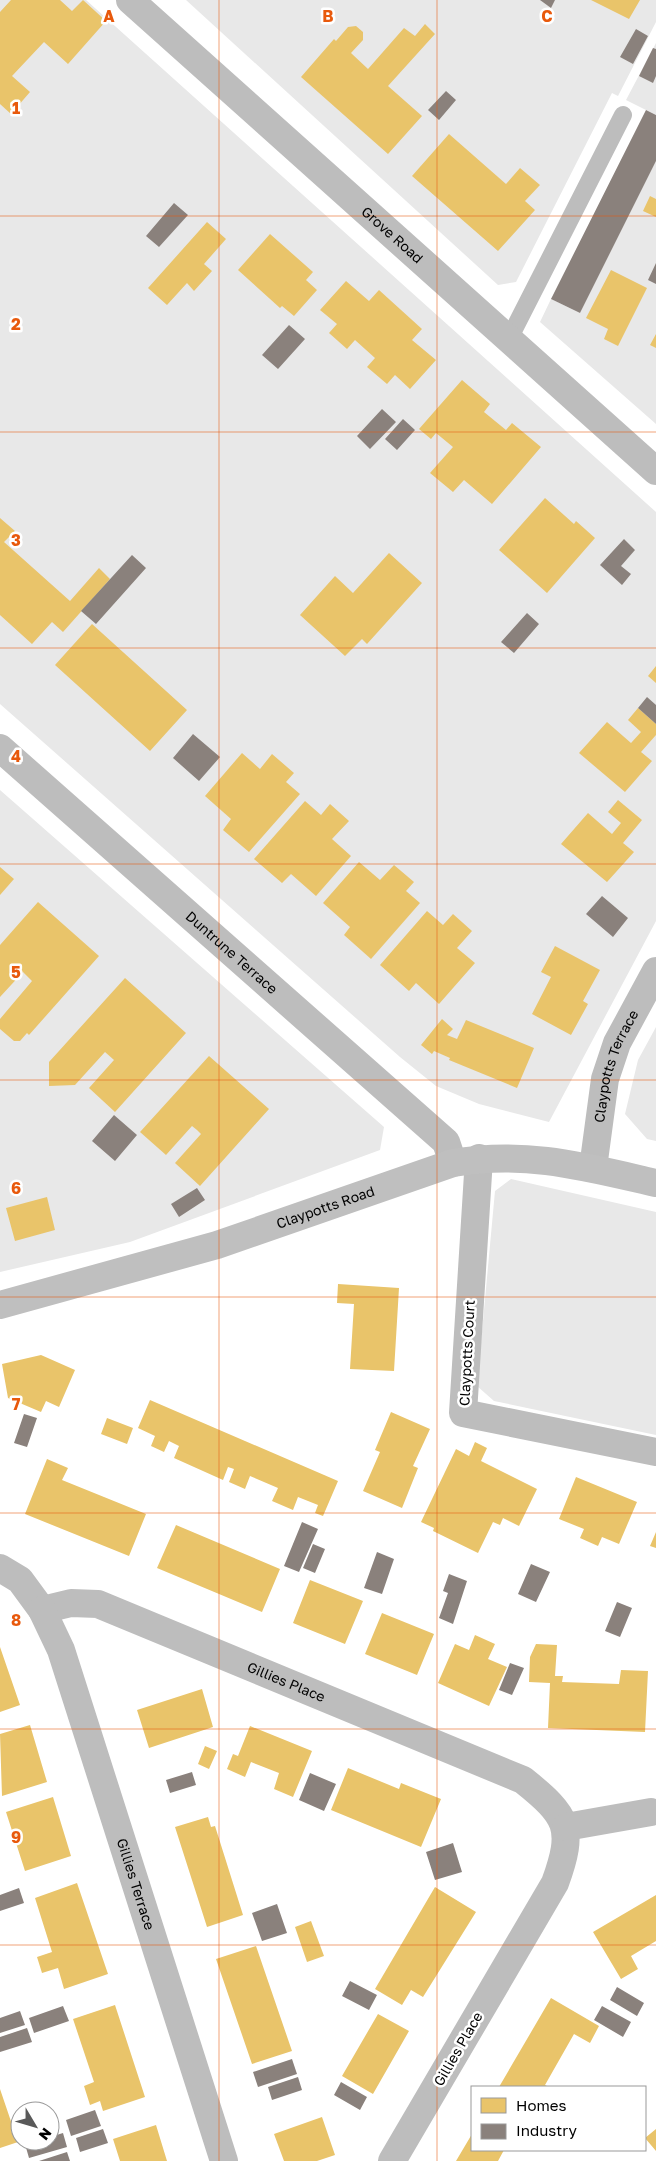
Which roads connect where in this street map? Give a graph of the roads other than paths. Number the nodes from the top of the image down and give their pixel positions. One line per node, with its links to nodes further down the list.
1 (130, 0): 3 (street, Grove Road)
2 (623, 115): 3 (lane)
3 (509, 339): 4 (street, Grove Road)
4 (656, 471)
5 (0, 748): 7 (street, Duntrune Terrace)
6 (656, 971): 8 (street, Claypotts Terrace)
7 (466, 1160): 8 (main road, Claypotts Road); 10 (main road, Claypotts Road); 11 (street, Claypotts Court)
8 (592, 1168): 9 (main road, Claypotts Road)
9 (656, 1183)
10 (0, 1305)
11 (656, 1452)
12 (0, 1568): 13 (street)
13 (42, 1610): 15 (street, Gillies Place); 16 (street, Gillies Terrace)
14 (654, 1808): 15 (street)
15 (566, 1827): 17 (street, Gillies Place)
16 (224, 2161)
17 (392, 2161)

